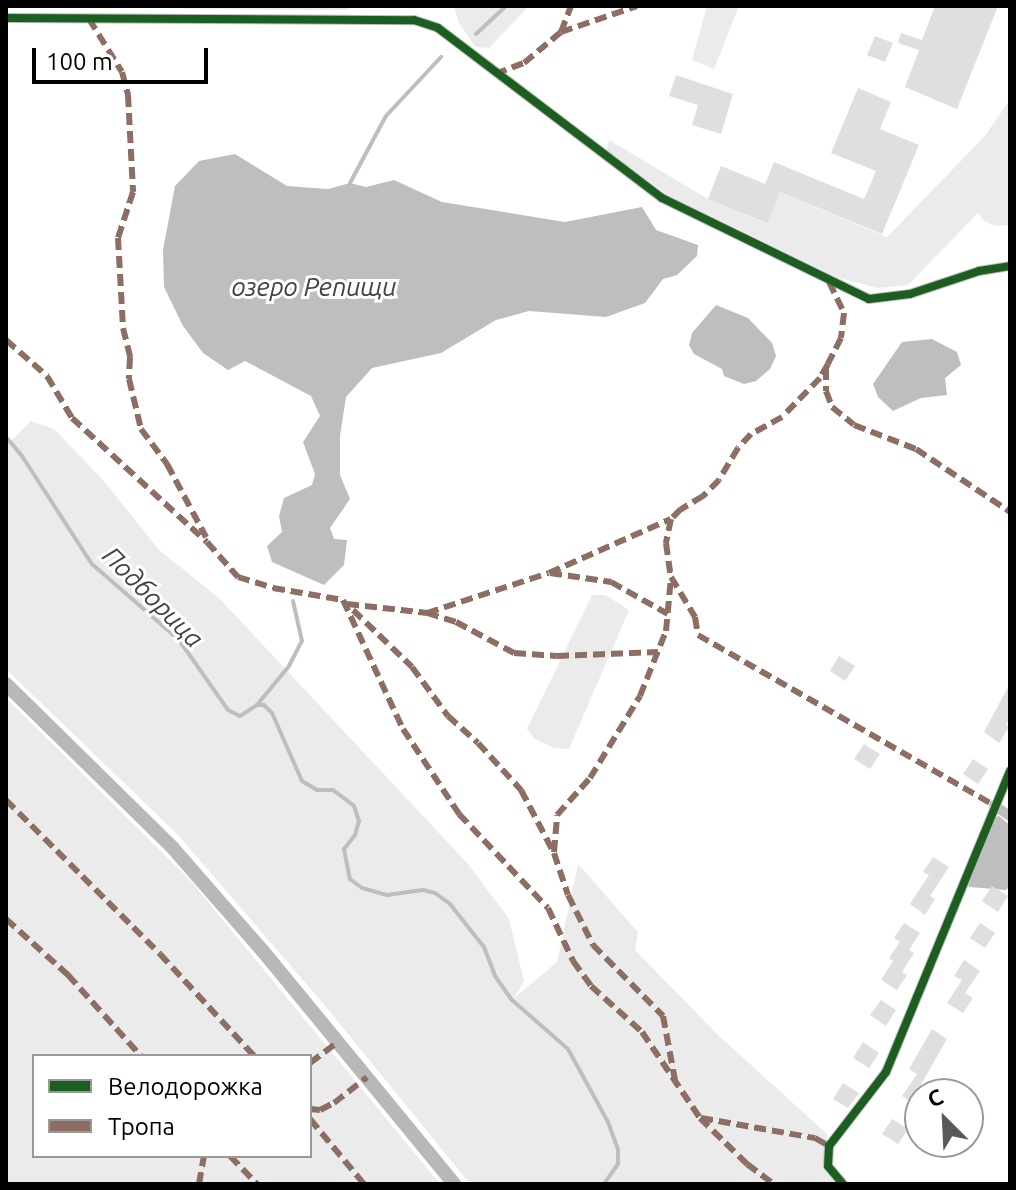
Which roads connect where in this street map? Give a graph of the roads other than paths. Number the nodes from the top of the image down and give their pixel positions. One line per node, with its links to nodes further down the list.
1 (6, 18): 2 (street)
2 (1010, 266)
3 (6, 684): 7 (main road)
4 (1010, 771): 5 (street)
5 (994, 805): 6 (street); 8 (street)
6 (1010, 816)
7 (454, 1184)
8 (843, 1184)

